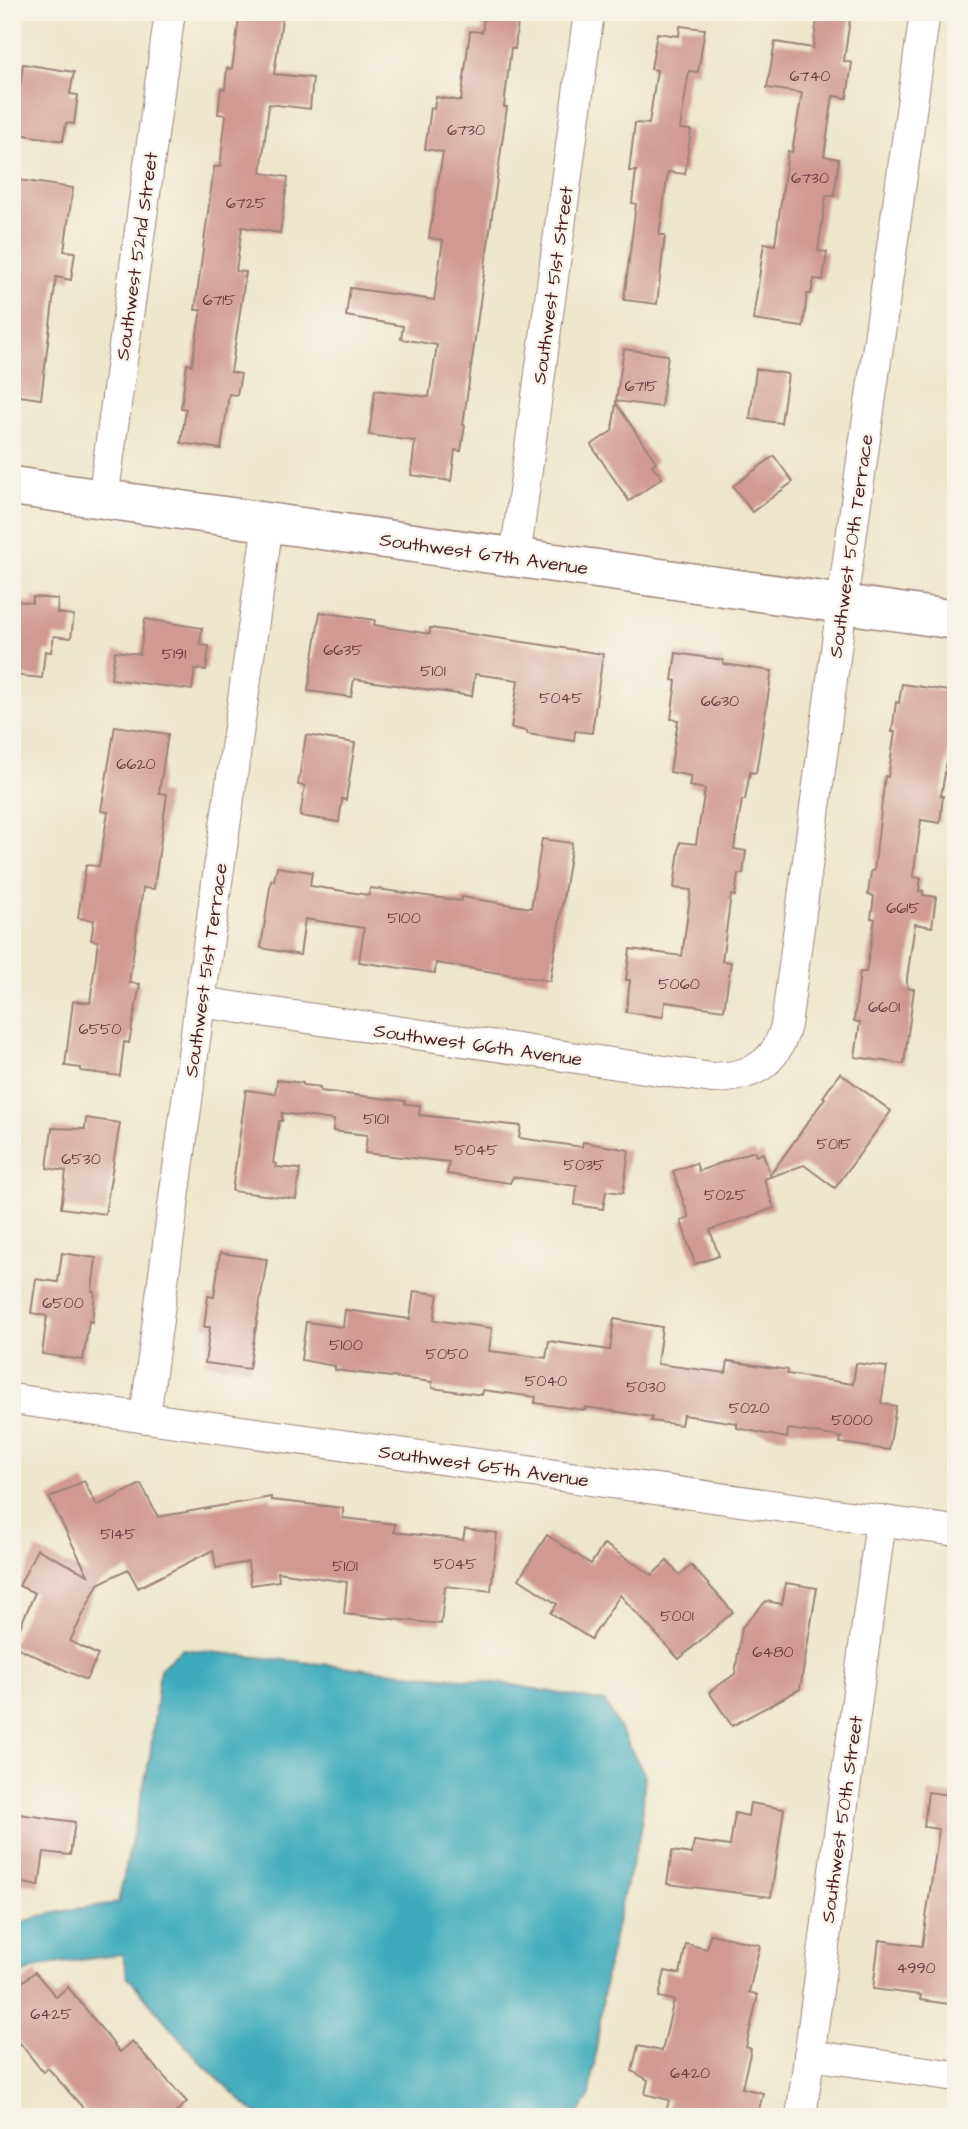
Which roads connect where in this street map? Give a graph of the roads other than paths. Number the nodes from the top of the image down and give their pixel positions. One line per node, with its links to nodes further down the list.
1 (170, 12): 5 (street, Southwest 52nd Street)
2 (589, 12): 7 (street, Southwest 51st Street)
3 (925, 12): 8 (street, Southwest 50th Terrace)
4 (12, 486): 5 (main road, Southwest 67th Avenue)
5 (103, 499): 6 (main road, Southwest 67th Avenue)
6 (268, 523): 7 (main road, Southwest 67th Avenue); 10 (street, Southwest 51st Terrace)
7 (515, 558): 8 (main road, Southwest 67th Avenue)
8 (842, 604): 9 (main road, Southwest 67th Avenue); 11 (street, Southwest 50th Terrace)
9 (956, 620)
10 (200, 1002): 11 (street, Southwest 66th Avenue); 13 (street, Southwest 51st Terrace)
11 (755, 1070)
12 (12, 1399): 13 (street, Southwest 65th Avenue)
13 (145, 1418): 14 (street, Southwest 65th Avenue)
14 (881, 1520): 15 (street, Southwest 65th Avenue); 16 (street, Southwest 50th Street)
15 (956, 1531)
16 (809, 2055): 17 (street); 18 (street, Southwest 50th Street)
17 (956, 2076)
18 (801, 2117)

